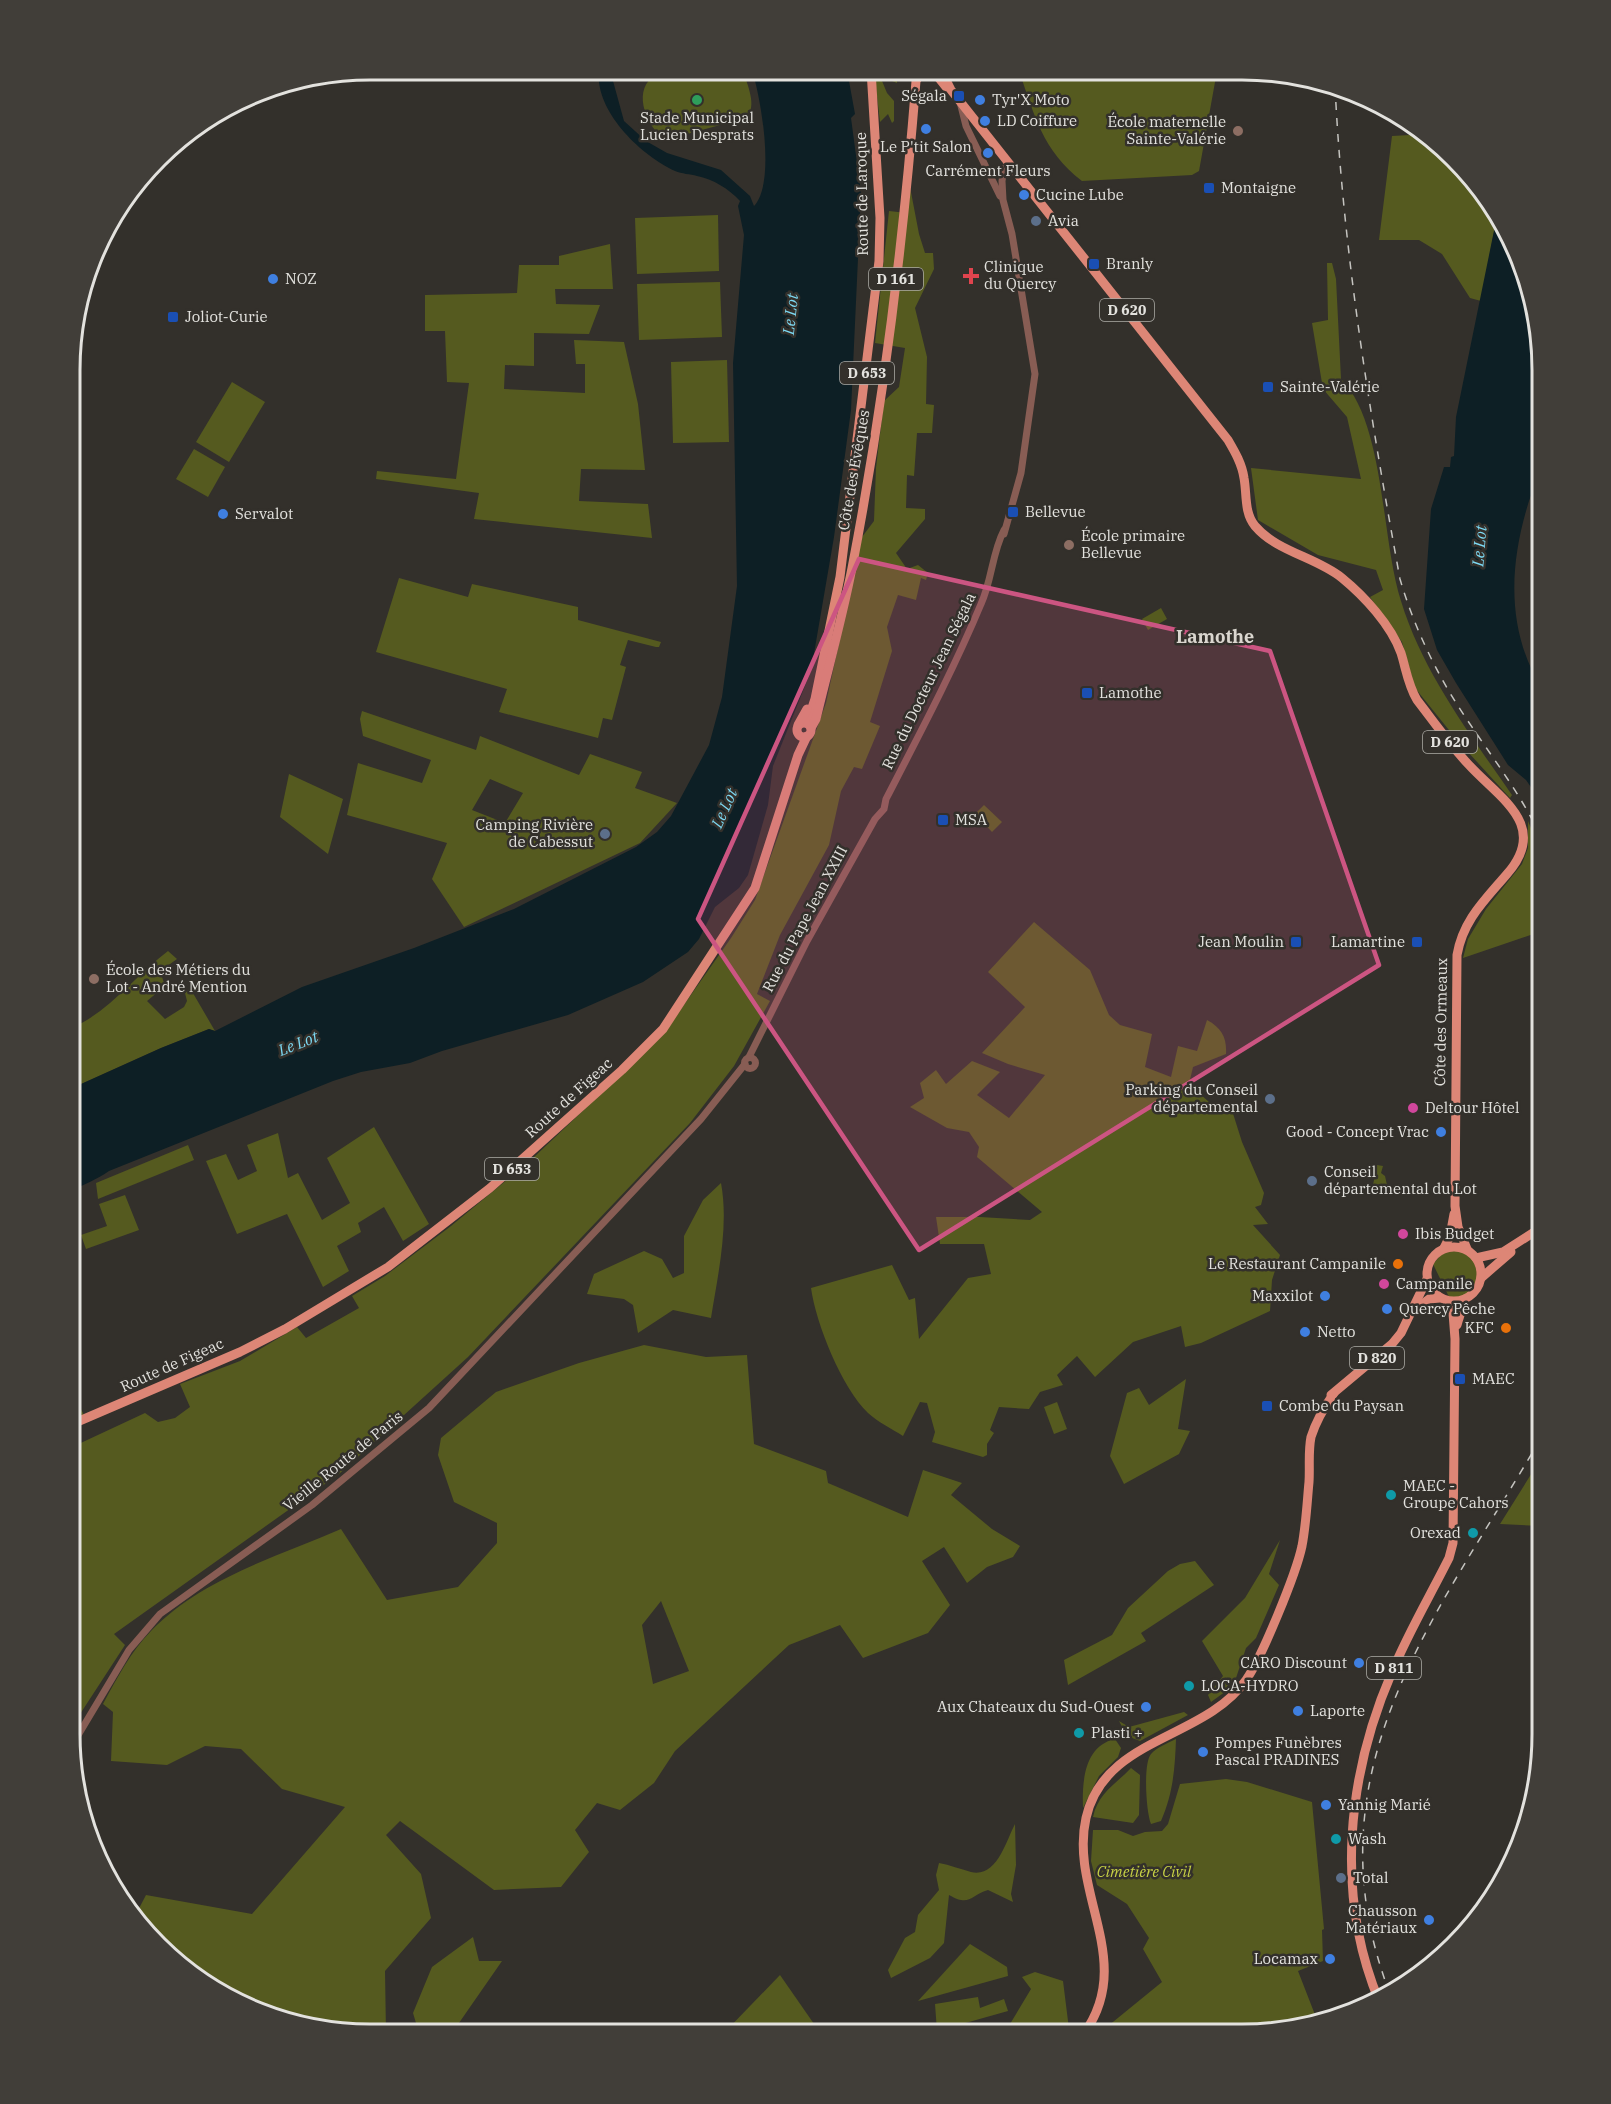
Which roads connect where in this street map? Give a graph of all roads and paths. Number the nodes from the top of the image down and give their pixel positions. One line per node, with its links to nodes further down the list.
1 (872, 80): 7 (main road, Route de Laroque / D 653)
2 (917, 80): 7 (main road, Côte des Évêques / D 161)
3 (945, 80): 4 (main road, D 620)
4 (960, 102): 5 (main road, D 620); 6 (street, Rue du Docteur Jean Ségala)
5 (1009, 165): 6 (street, Rue du Docteur Jean Ségala); 10 (main road, Côte des Ormeaux / D 620)
6 (1003, 200): 8 (street, Rue du Docteur Jean Ségala)
7 (805, 729): 22 (main road, Route de Figeac / D 653)
8 (884, 809): 9 (street, Rue du Pape Jean XXIII)
9 (635, 1192): 23 (street, Vieille Route de Paris)
10 (1455, 1206): 13 (main road, Côte des Ormeaux / D 620); 14 (main road, Côte des Ormeaux / D 620)
11 (1532, 1233): 15 (main road)
12 (1532, 1235): 16 (main road)
13 (1444, 1248): 14 (main road); 17 (main road)
14 (1467, 1249): 15 (main road)
15 (1476, 1258): 16 (main road)
16 (1481, 1278): 19 (main road)
17 (1427, 1279): 18 (main road); 20 (main road, D 820)
18 (1444, 1299): 19 (main road); 20 (main road, D 820); 21 (main road, D 811)
19 (1465, 1299): 21 (main road, D 811)
20 (1410, 1315): 25 (main road, D 820)
21 (1455, 1339): 24 (main road, D 811)
22 (80, 1421)
23 (80, 1732)
24 (1376, 1991)
25 (1100, 2001): 26 (main road, D 820); 27 (main road, D 820)
26 (1084, 2024)
27 (1090, 2024)

